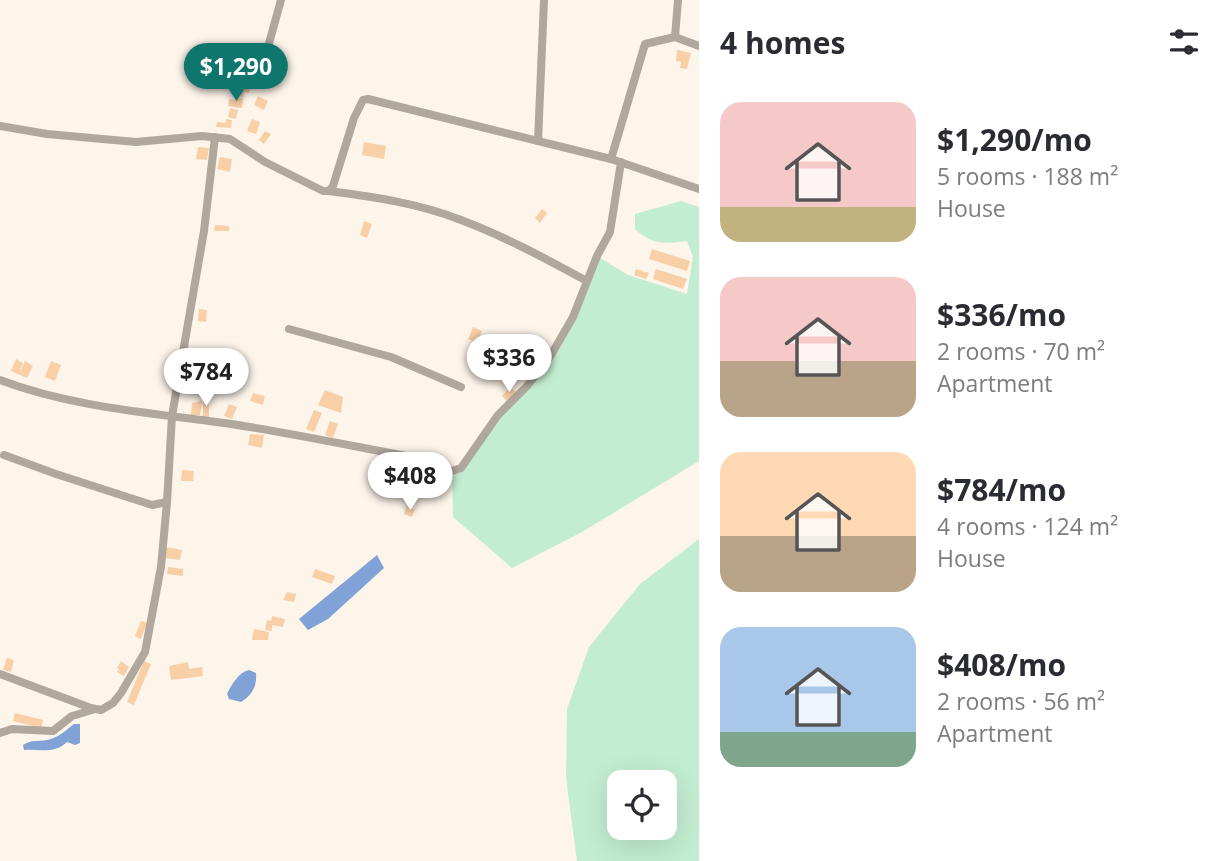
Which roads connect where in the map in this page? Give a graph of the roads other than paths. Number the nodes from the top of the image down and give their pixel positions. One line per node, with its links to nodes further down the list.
1 (281, 0): 6 (street)
2 (544, 0): 9 (street)
3 (678, 0): 4 (street)
4 (675, 37): 5 (street); 10 (street)
5 (699, 46)
6 (264, 65)
7 (0, 126): 8 (street)
8 (215, 137): 13 (street); 18 (street)
9 (538, 141): 10 (street); 13 (street)
10 (611, 159): 11 (street)
11 (621, 162): 12 (street); 14 (street)
12 (699, 189)
13 (329, 191): 14 (street)
14 (587, 281): 18 (street)
15 (289, 329): 17 (street)
16 (0, 380): 18 (street)
17 (461, 387)
18 (172, 416): 20 (street)
19 (4, 455): 20 (street)
20 (167, 502): 22 (street)
21 (0, 674): 22 (street)
22 (95, 709): 23 (street)
23 (0, 733)

